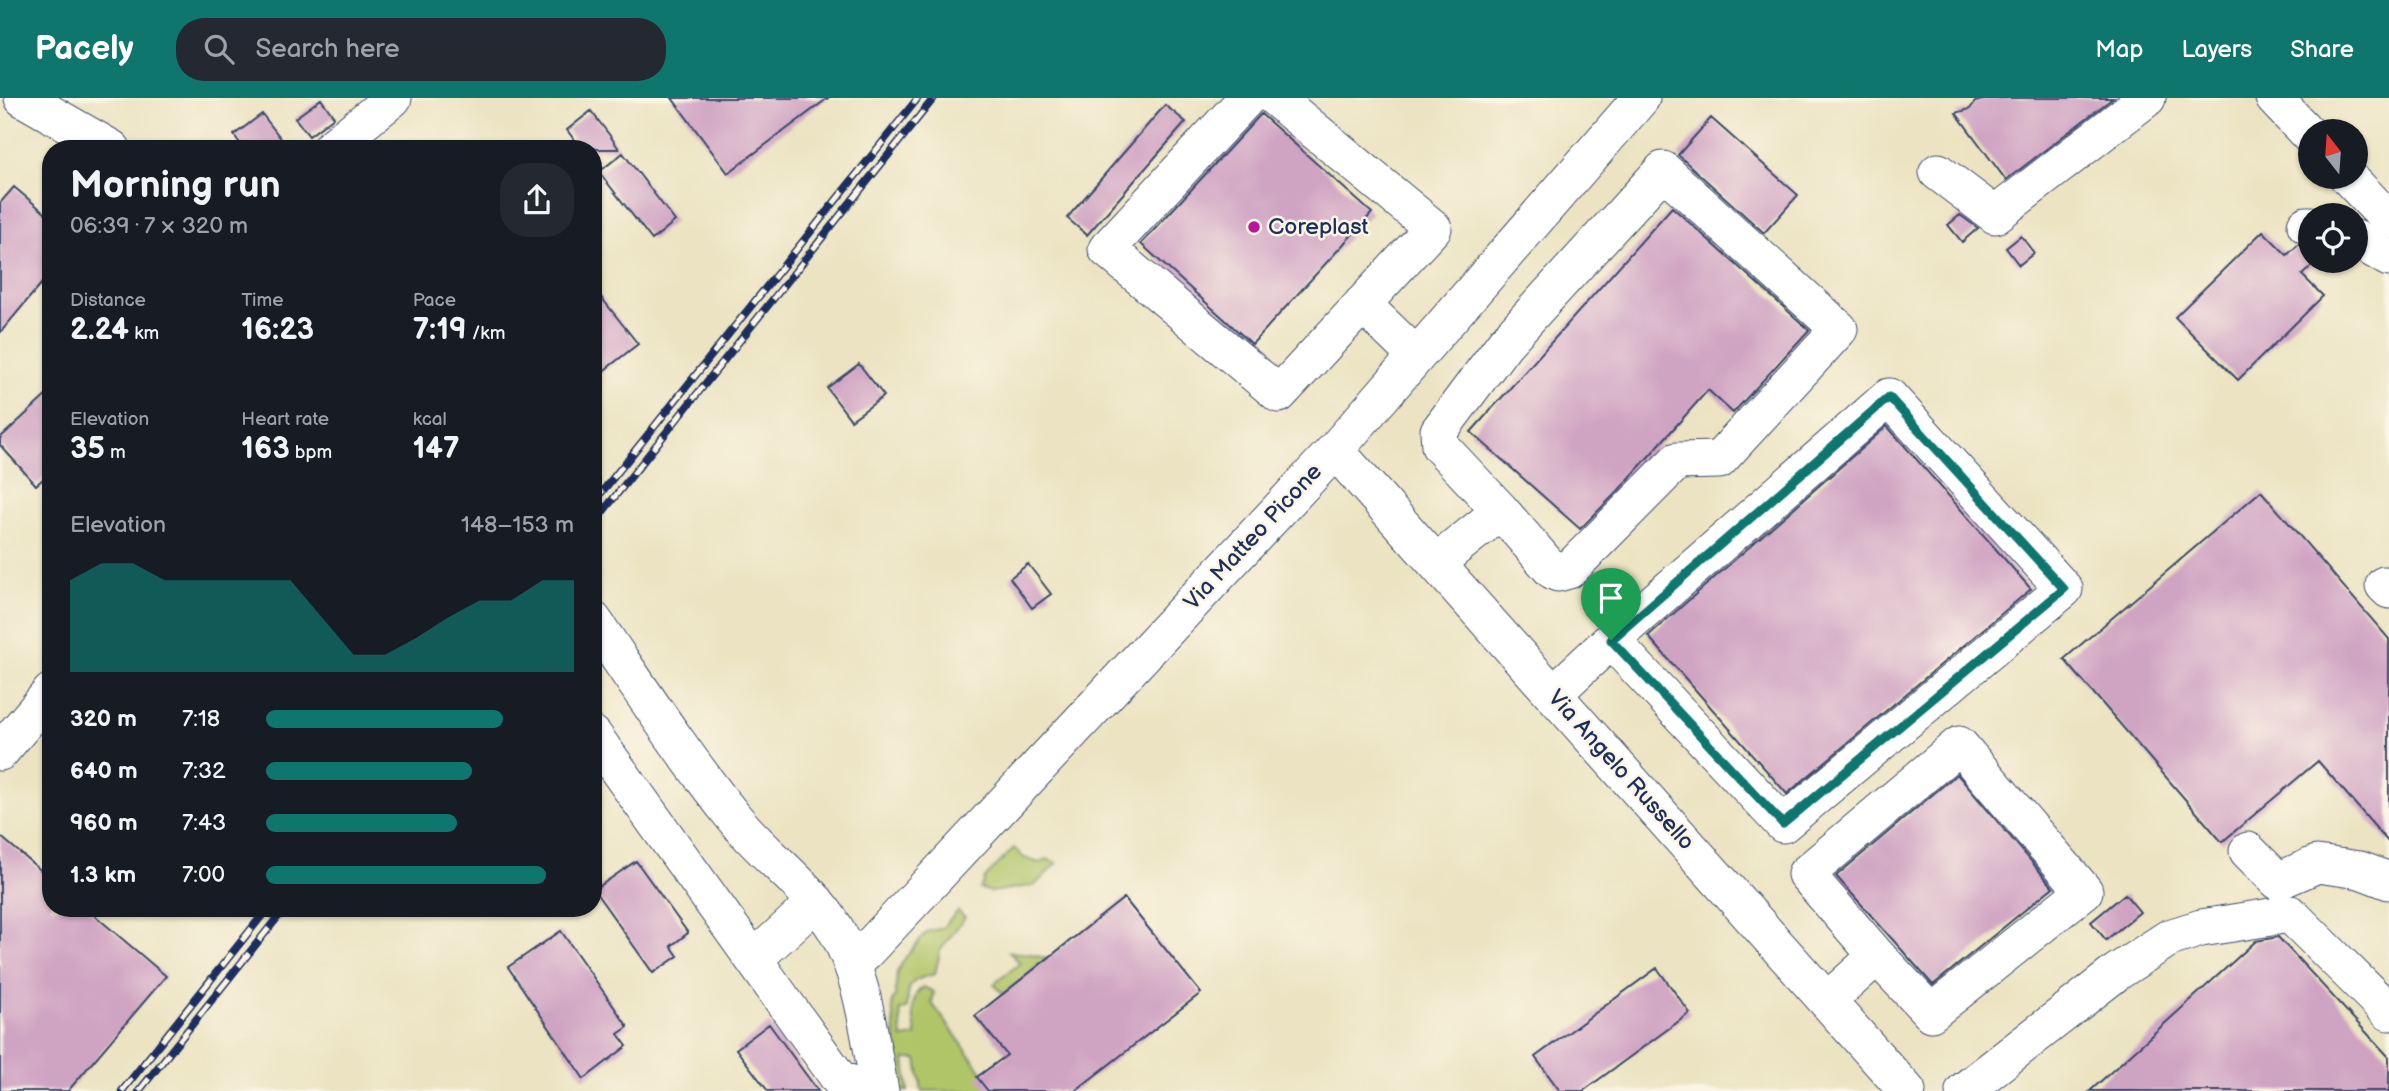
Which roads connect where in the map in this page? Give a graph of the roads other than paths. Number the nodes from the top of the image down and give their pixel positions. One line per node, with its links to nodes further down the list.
1 (23, 98): 9 (street)
2 (393, 98): 10 (street)
3 (1247, 98): 16 (street)
4 (1275, 98): 16 (street)
5 (1641, 98): 17 (street, Via Matteo Picone)
6 (2147, 98): 11 (street)
7 (2274, 98): 8 (street)
8 (2298, 123)
9 (97, 140)
10 (350, 140)
11 (1938, 172)
12 (2359, 189): 13 (street)
13 (2389, 220)
14 (2368, 247): 15 (street)
15 (2389, 258)
16 (1362, 304): 17 (street)
17 (1416, 356): 18 (street, Via Matteo Picone)
18 (1335, 450): 20 (street, Via Angelo Russello); 32 (street, Via Matteo Picone)
19 (1501, 511): 19 (street); 20 (street)
20 (1436, 563): 23 (street, Via Angelo Russello)
21 (602, 633): 29 (street)
22 (1611, 640): 22 (street); 23 (street)
23 (1552, 694): 33 (street, Via Angelo Russello)
24 (42, 703): 26 (street)
25 (602, 748): 31 (street)
26 (0, 752)
27 (2248, 851): 28 (street)
28 (2389, 881)
29 (816, 902): 31 (street); 32 (street)
30 (1877, 956): 30 (street); 33 (street)
31 (755, 958): 37 (street)
32 (853, 965): 38 (street)
33 (1827, 1001): 36 (street, Via Angelo Russello)
34 (2389, 1012): 35 (street)
35 (1974, 1088)
36 (1904, 1090)
37 (873, 1091)
38 (880, 1091)

